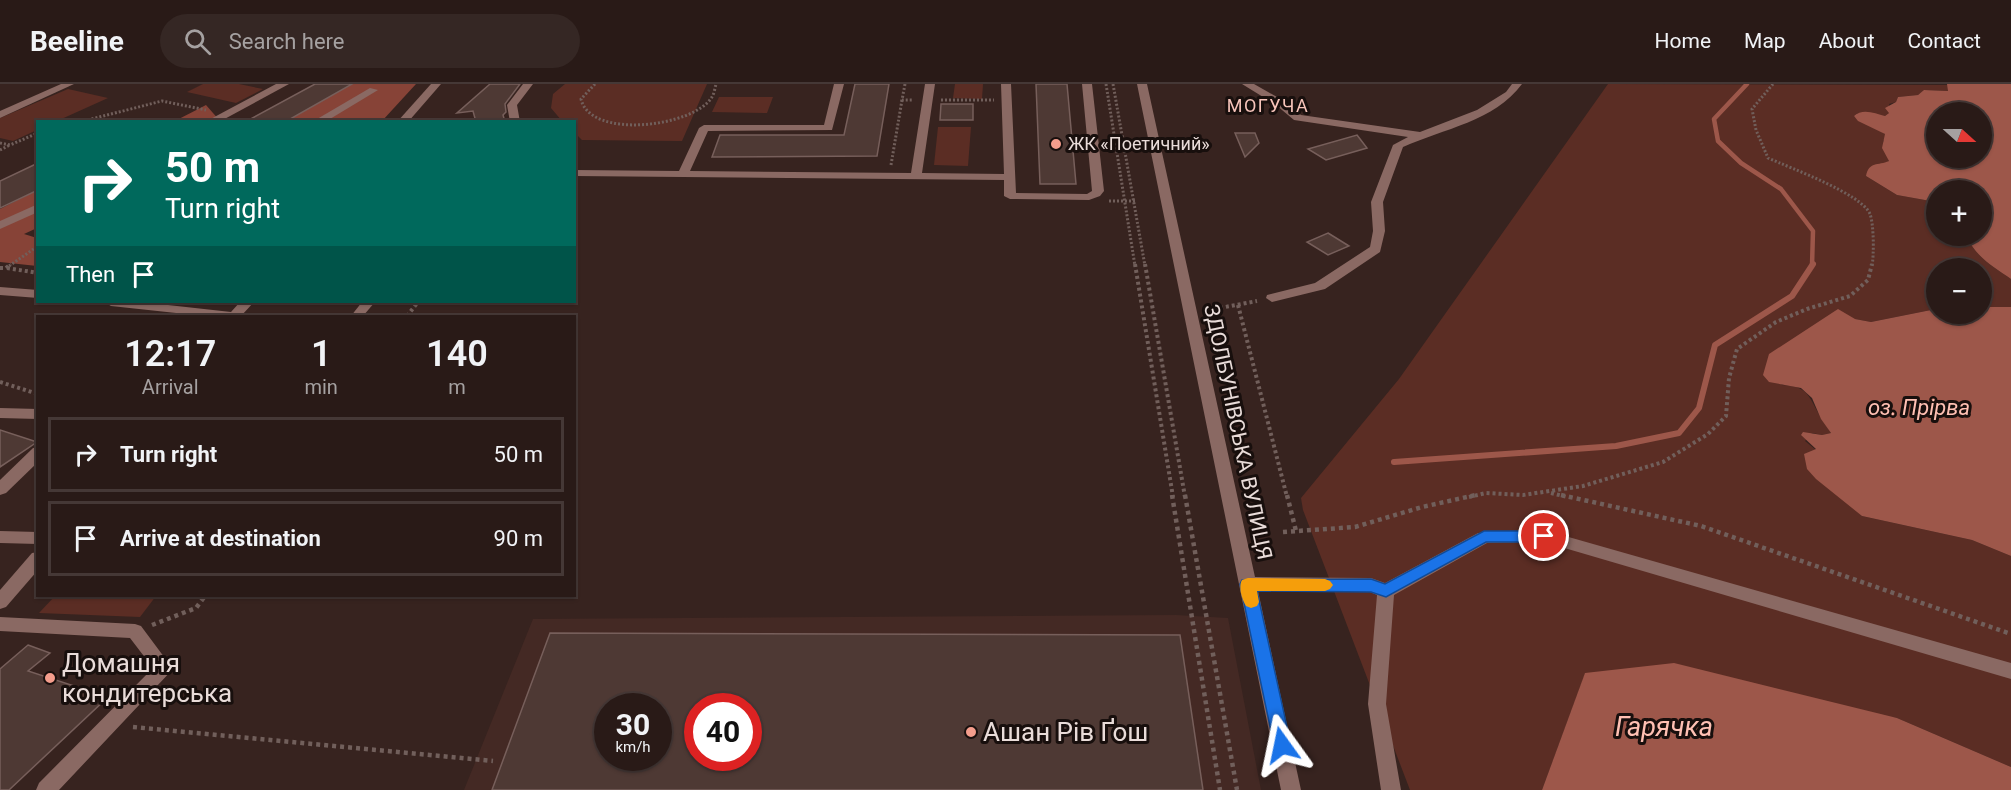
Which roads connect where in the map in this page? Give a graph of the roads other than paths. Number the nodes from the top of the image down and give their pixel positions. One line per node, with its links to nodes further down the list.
1 (69, 84): 13 (street)
2 (284, 84): 14 (street)
3 (436, 84): 16 (street)
4 (528, 84): 17 (street)
5 (839, 84): 22 (street)
6 (930, 84): 23 (street)
7 (1006, 84): 24 (street)
8 (1087, 84): 24 (street)
9 (1142, 84): 44 (street, ЗДОЛБУНІВСЬКА ВУЛИЦЯ)
10 (1247, 84): 18 (street)
11 (1518, 84): 19 (street)
12 (373, 90): 15 (street)
13 (0, 115)
14 (214, 120)
15 (320, 120)
16 (404, 120)
17 (514, 120)
18 (1362, 126): 19 (street); 20 (street)
19 (1417, 135): 20 (street)
20 (1398, 145): 29 (street)
21 (576, 173): 22 (street)
22 (683, 174): 23 (street)
23 (916, 176): 24 (street)
24 (1008, 177)
25 (36, 208): 26 (street)
26 (0, 225)
27 (0, 291): 28 (street)
28 (36, 294)
29 (1272, 298)
30 (117, 303): 33 (street)
31 (246, 303): 35 (street)
32 (367, 303): 36 (street)
33 (173, 313): 34 (street)
34 (214, 315)
35 (235, 315)
36 (358, 315)
37 (0, 413): 38 (street)
38 (36, 414)
39 (36, 454): 40 (street)
40 (0, 489)
41 (0, 537): 42 (street)
42 (36, 538)
43 (36, 560): 46 (street)
44 (1248, 584): 45 (street); 50 (street, ЗДОЛБУНІВСЬКА ВУЛИЦЯ)
45 (1386, 591): 48 (street); 51 (street)
46 (0, 603)
47 (0, 624): 49 (street)
48 (2011, 671)
49 (46, 790)
50 (1291, 790)
51 (1391, 790)

